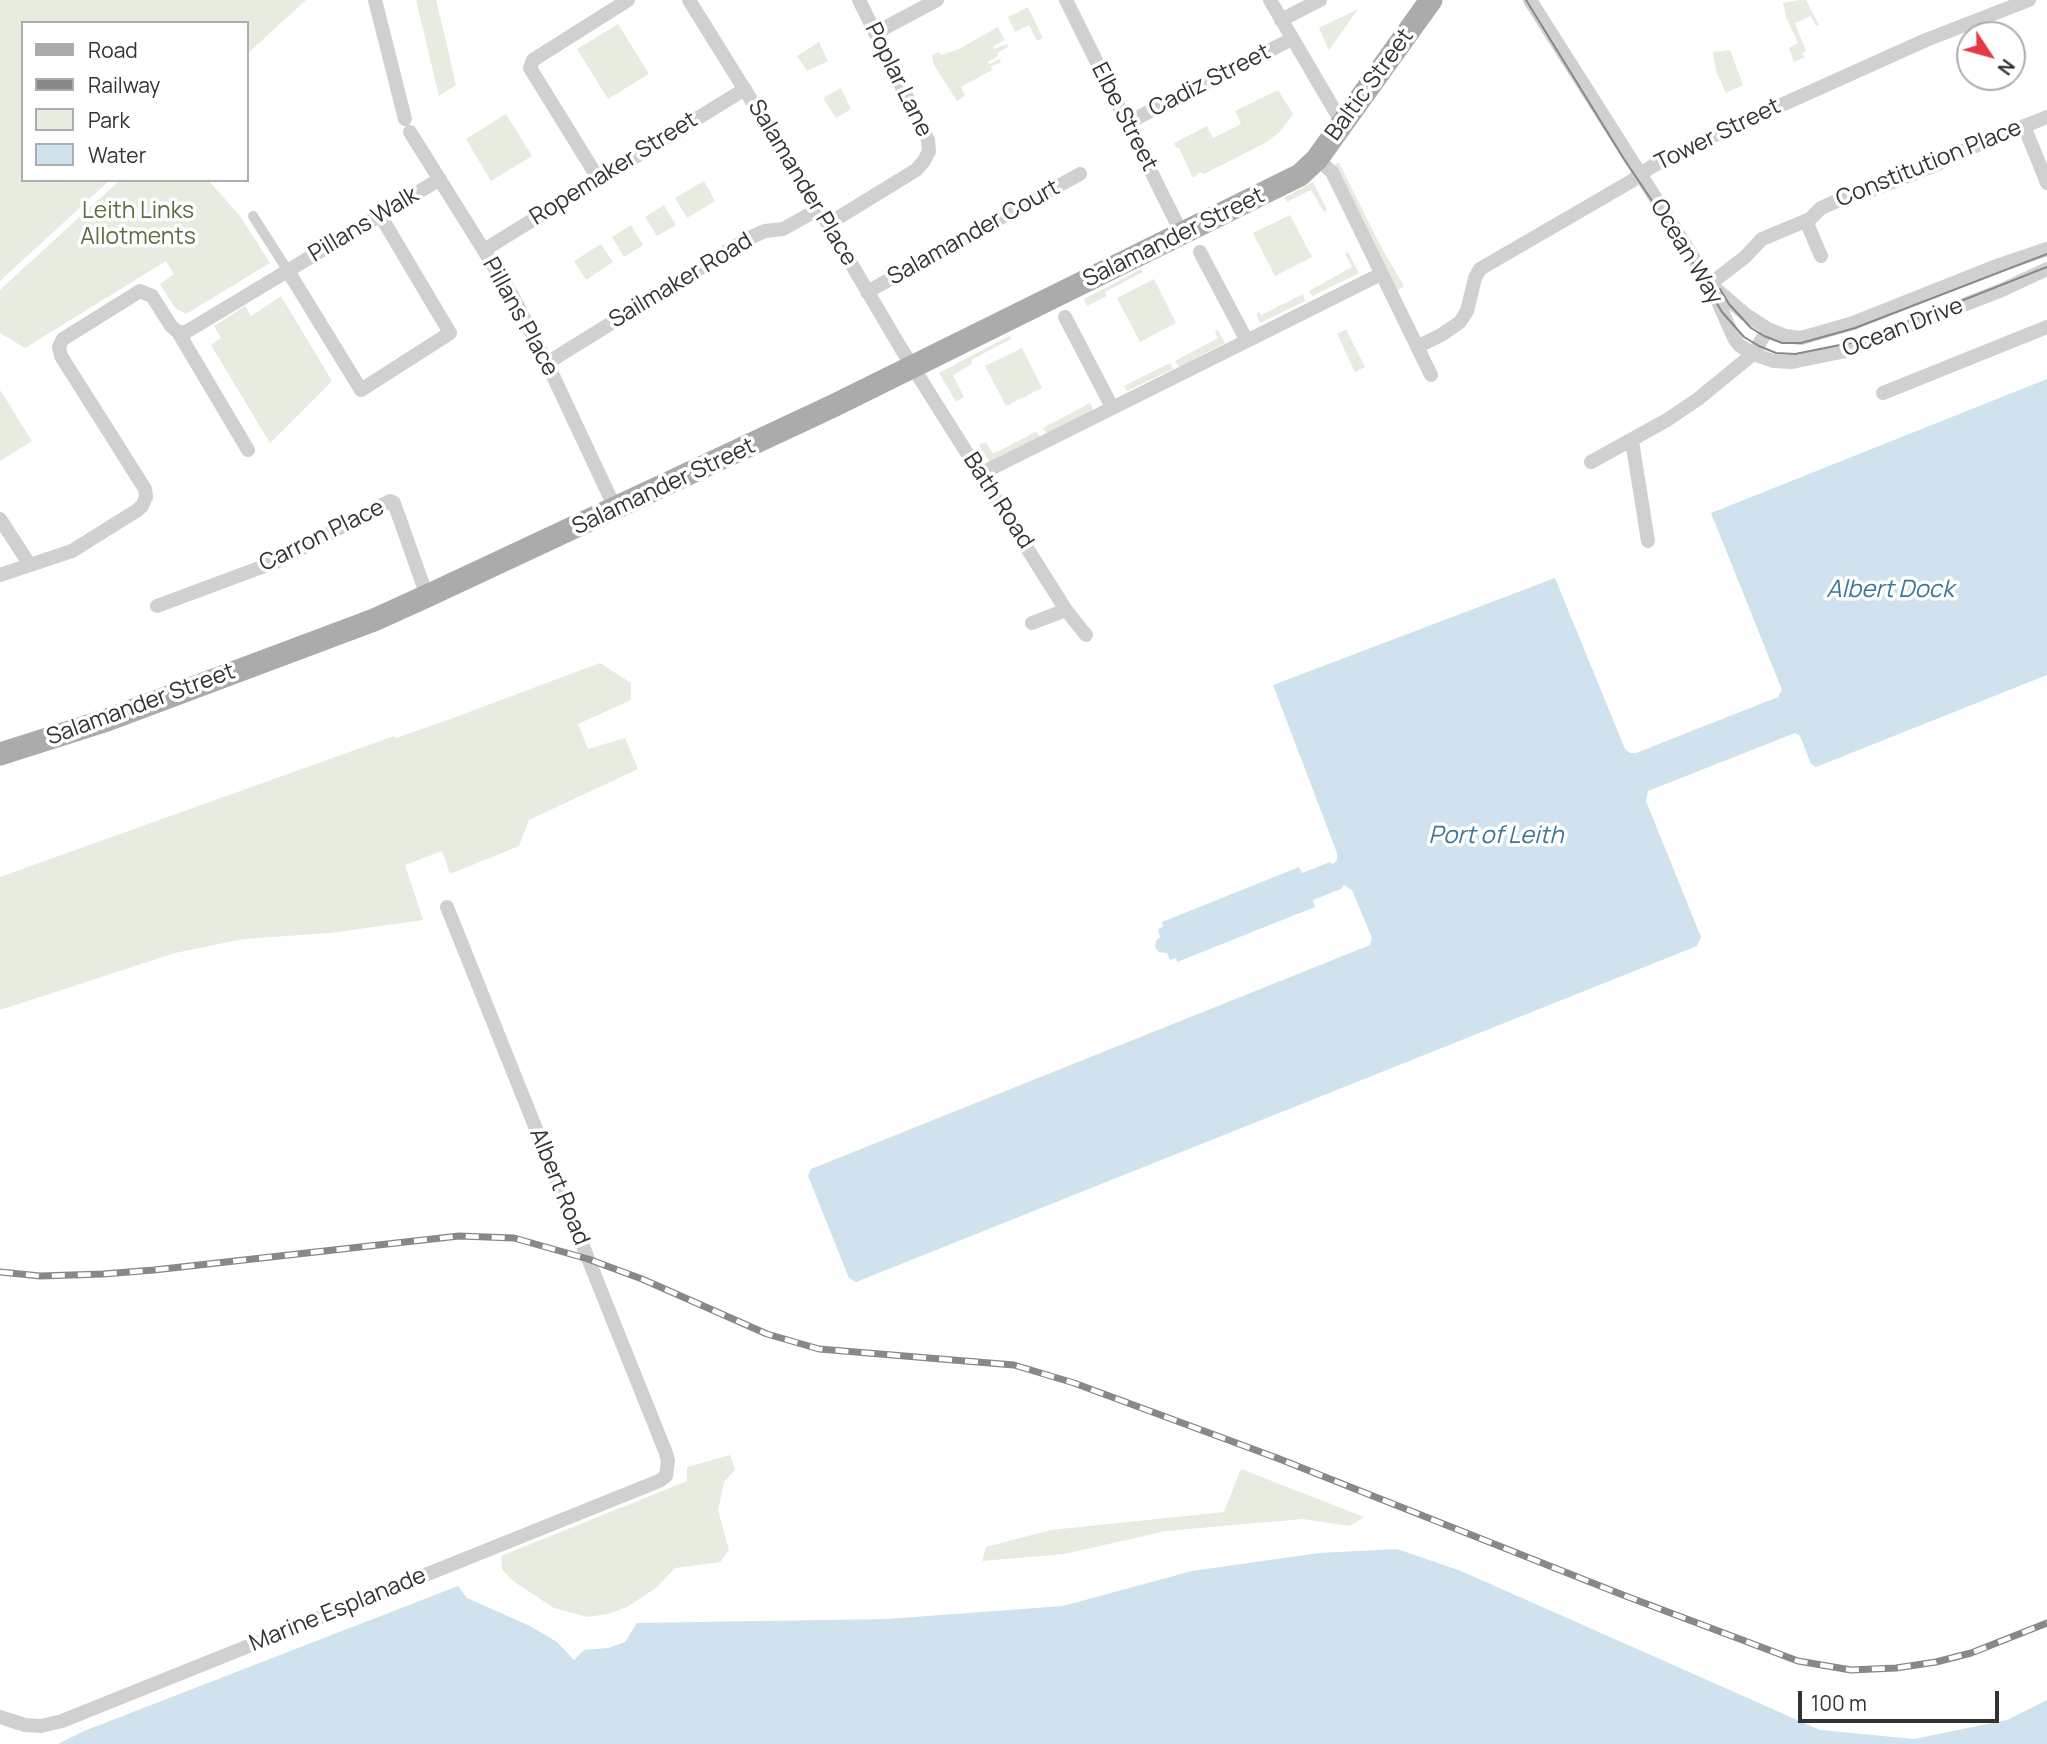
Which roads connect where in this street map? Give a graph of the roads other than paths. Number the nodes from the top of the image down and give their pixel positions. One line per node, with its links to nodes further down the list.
1 (374, 0): 24 (street, Pillans Place)
2 (628, 0): 23 (street)
3 (689, 0): 15 (street, Salamander Place)
4 (859, 0): 13 (street, Poplar Lane)
5 (937, 0): 13 (street)
6 (1066, 0): 18 (street, Elbe Street)
7 (1270, 0): 12 (street)
8 (1320, 0): 12 (street)
9 (1431, 0): 17 (main road, Baltic Street)
10 (1530, 0): 22 (street, Ocean Way)
11 (2029, 0): 22 (street, Tower Street)
12 (1282, 20): 14 (street)
13 (876, 33): 30 (street, Poplar Lane)
14 (1292, 39): 17 (street); 18 (street, Cadiz Street)
15 (745, 89): 23 (street, Ropemaker Street); 26 (street, Salamander Place)
16 (2047, 117): 19 (street, Constitution Place)
17 (1342, 123): 20 (main road, Baltic Street)
18 (1127, 124): 31 (street, Elbe Street)
19 (2024, 127): 25 (street); 29 (street, Constitution Place)
20 (1312, 164): 31 (main road, Salamander Street); 38 (street)
21 (1080, 174): 40 (street, Salamander Court)
22 (1639, 175): 39 (street, Ocean Way); 46 (street, Tower Street)
23 (598, 178): 33 (street, Ropemaker Street)
24 (440, 179): 27 (street, Pillans Walk); 33 (street, Pillans Place)
25 (2047, 183)
26 (819, 209): 30 (street, Salamander Place); 48 (street, Sailmaker Road)
27 (380, 215): 37 (street, Pillans Walk); 37 (street)
28 (253, 216): 37 (street, Pillans Walk)
29 (1806, 221): 35 (street); 39 (street, Constitution Place)
30 (828, 224): 40 (street, Salamander Place)
31 (1182, 234): 49 (main road, Salamander Street)
32 (2047, 249): 43 (street, Ocean Drive)
33 (484, 250): 48 (street, Pillans Place)
34 (1200, 252): 45 (street)
35 (1821, 256)
36 (2047, 269): 47 (street, Ocean Drive)
37 (288, 271): 44 (street, Pillans Walk)
38 (1381, 274): 45 (street); 46 (street)
39 (1710, 284): 43 (street, Ocean Drive); 47 (street, Ocean Way)
40 (867, 292): 49 (street, Salamander Place)
41 (1065, 317): 52 (street)
42 (2047, 327): 51 (street)
43 (1768, 329): 47 (street)
44 (178, 331): 54 (street); 60 (street)
45 (1247, 341): 52 (street)
46 (1417, 347): 50 (street)
47 (1753, 354): 53 (street)
48 (547, 363): 57 (street, Pillans Place)
49 (913, 367): 56 (street, Bath Road); 57 (main road, Salamander Street)
50 (1431, 375)
51 (1884, 393)
52 (1112, 407): 56 (street)
53 (1632, 441): 55 (street); 59 (street)
54 (248, 450)
55 (1591, 462)
56 (980, 474): 64 (street, Bath Road)
57 (616, 510): 62 (main road, Salamander Street)
58 (0, 519): 60 (street)
59 (1648, 541)
60 (30, 565): 61 (street)
61 (0, 575)
62 (427, 596): 63 (street, Carron Place); 67 (main road, Salamander Street)
63 (157, 606)
64 (1066, 610): 65 (street); 66 (street, Bath Road)
65 (1032, 623)
66 (1086, 635)
67 (0, 754)
68 (447, 907): 69 (street, Albert Road)
69 (668, 1468): 70 (street, Marine Esplanade)
70 (0, 1717)

